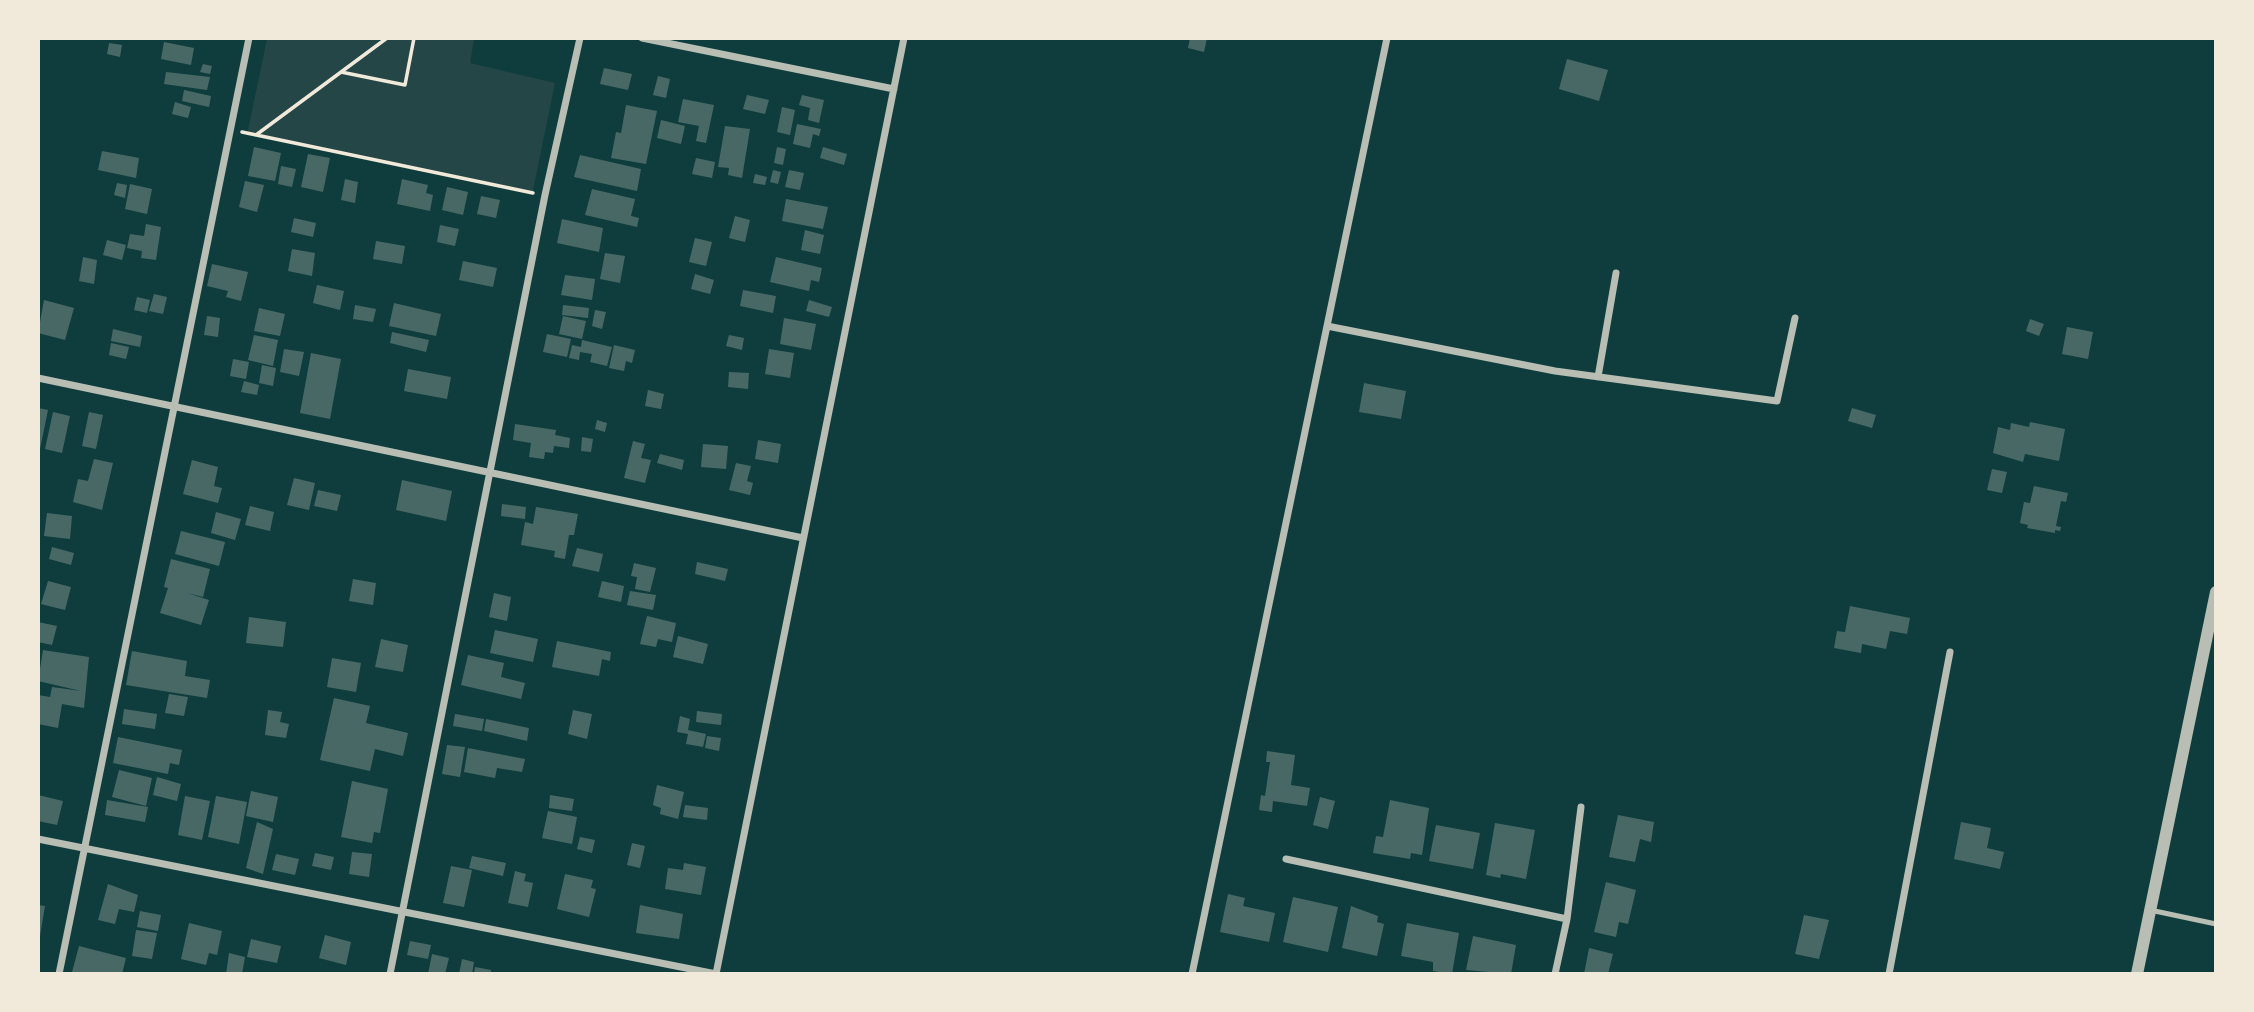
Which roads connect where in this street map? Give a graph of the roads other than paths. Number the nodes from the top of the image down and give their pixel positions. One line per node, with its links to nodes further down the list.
1 (249, 38): 12 (street)
2 (580, 38): 13 (street)
3 (642, 38): 6 (street)
4 (904, 38): 6 (street)
5 (1387, 38): 9 (street)
6 (894, 89): 14 (street)
7 (1616, 273): 10 (street)
8 (1795, 318): 10 (street)
9 (1327, 326): 10 (street); 29 (street)
10 (1598, 377)
11 (38, 378): 12 (street)
12 (177, 406): 13 (street); 20 (street)
13 (491, 473): 14 (street); 22 (street)
14 (803, 538): 28 (street)
15 (2216, 592): 16 (street)
16 (2213, 624): 23 (street)
17 (1950, 652): 31 (street)
18 (1581, 807): 24 (street)
19 (38, 839): 20 (street)
20 (84, 849): 22 (street); 26 (street)
21 (1286, 859): 24 (street)
22 (403, 910): 27 (street); 28 (street)
23 (2150, 910): 25 (lane); 32 (street)
24 (1567, 919): 30 (street)
25 (2216, 925)
26 (59, 974)
27 (390, 974)
28 (716, 974)
29 (1192, 974)
30 (1555, 974)
31 (1889, 974)
32 (2137, 974)

